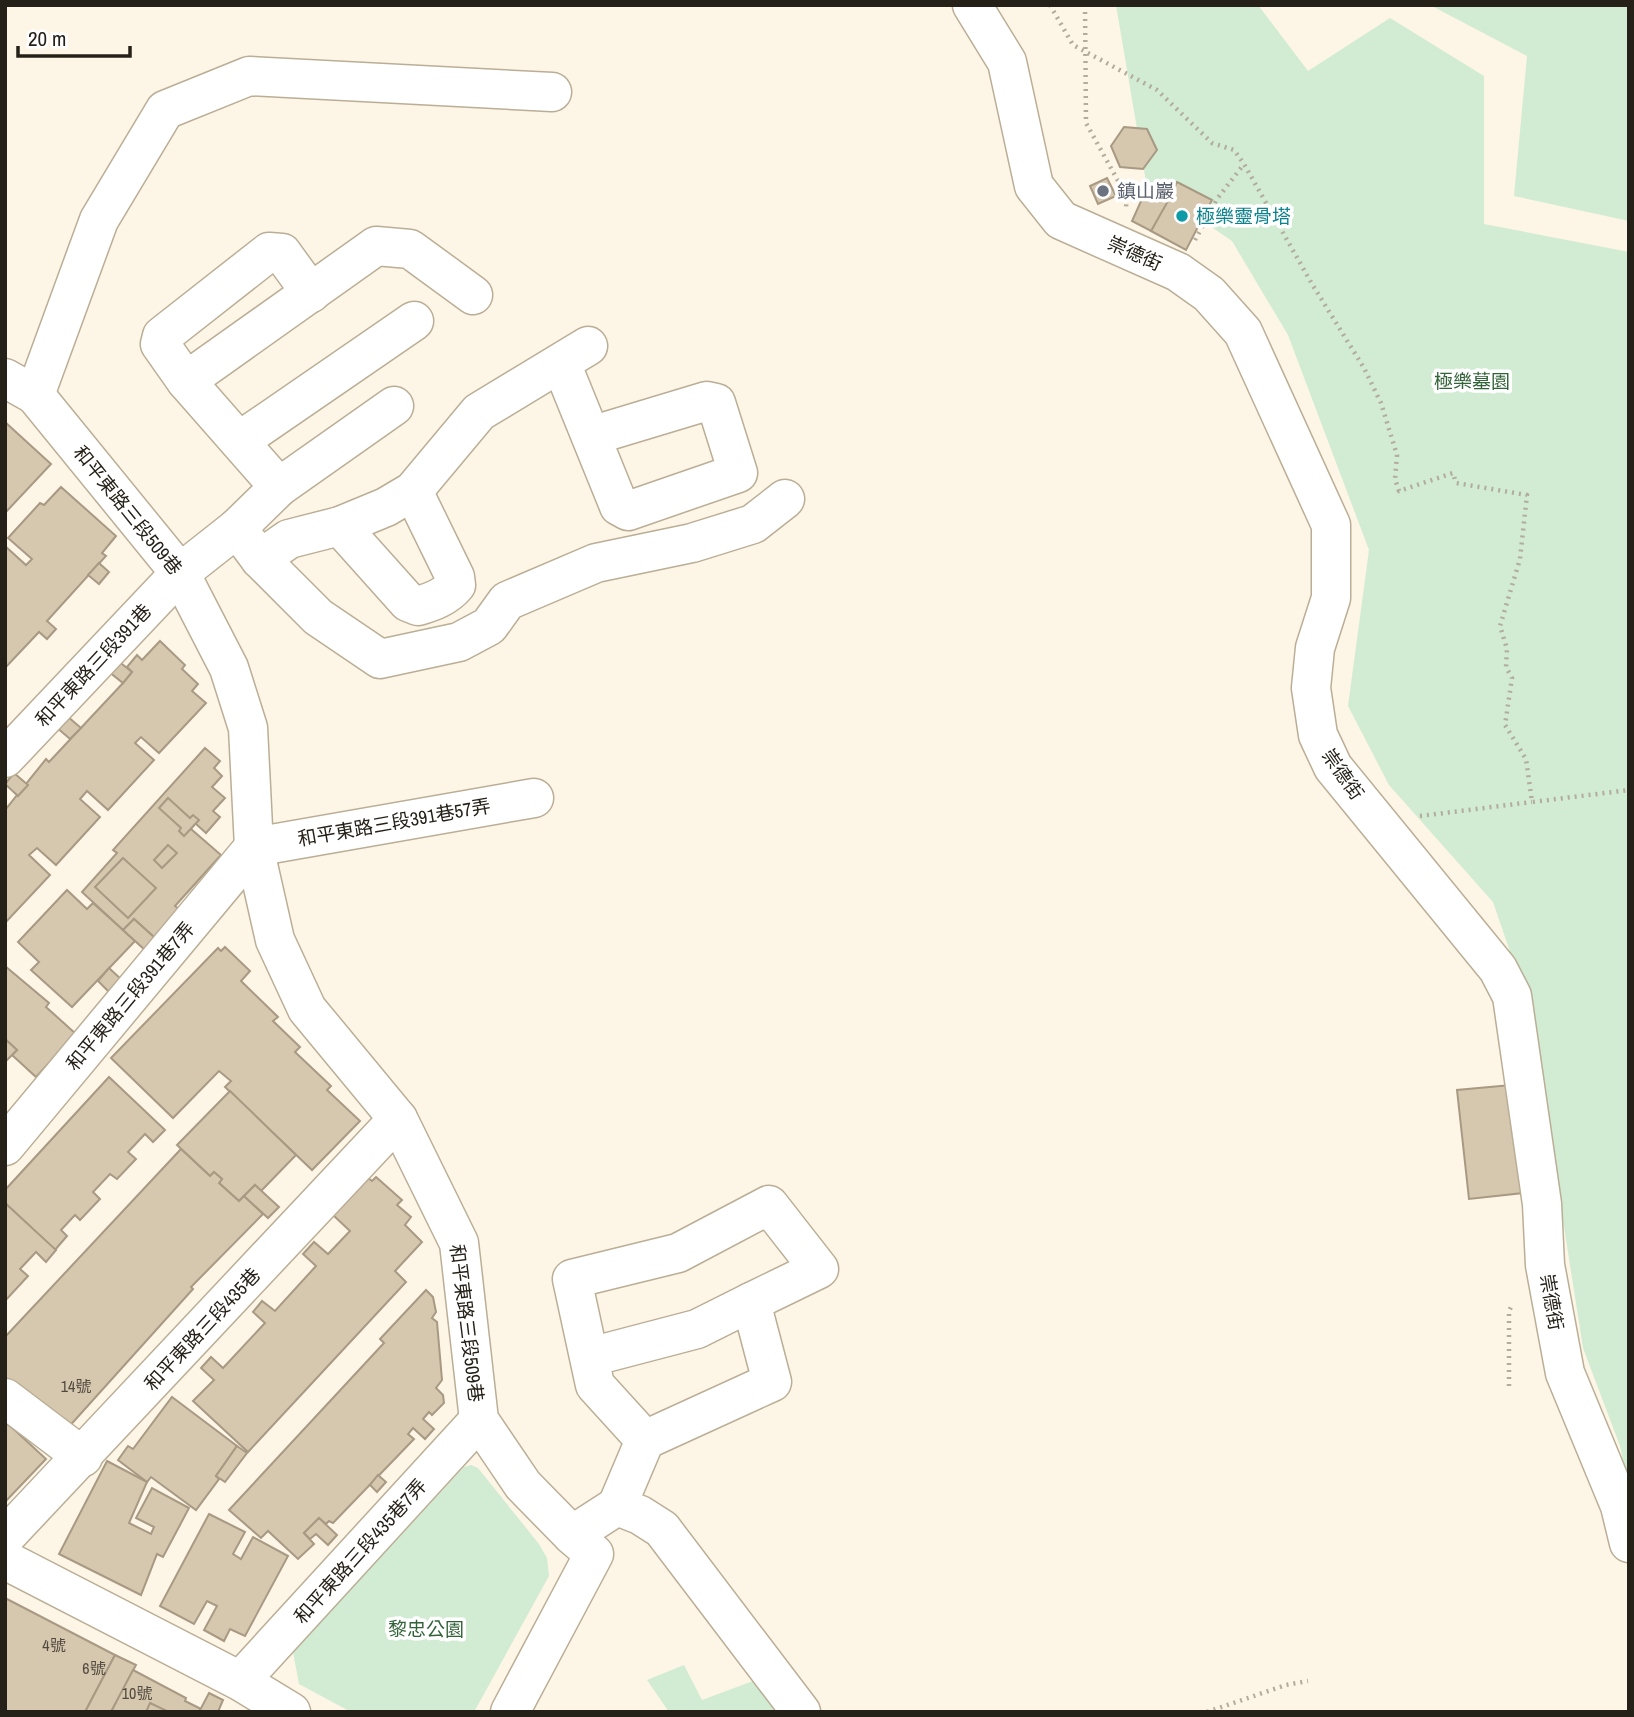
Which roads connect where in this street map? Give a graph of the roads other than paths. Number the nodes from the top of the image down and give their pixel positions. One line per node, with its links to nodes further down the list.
1 (972, 5): 33 (street, 崇德街)
2 (552, 92): 7 (street)
3 (311, 293): 4 (street); 6 (street); 6 (street)
4 (473, 295)
5 (414, 321): 10 (street)
6 (187, 381): 10 (street)
7 (20, 386): 17 (street, 和平東路三段509巷)
8 (394, 406): 11 (street)
9 (591, 436): 12 (street)
10 (241, 440): 11 (street)
11 (279, 487): 15 (street)
12 (413, 491): 14 (street); 14 (street)
13 (785, 499): 16 (street)
14 (340, 526): 16 (street)
15 (237, 527): 16 (street); 17 (street)
16 (260, 559)
17 (180, 573): 18 (street, 和平東路三段391巷); 20 (street, 和平東路三段509巷)
18 (5, 758)
19 (534, 798): 20 (street, 和平東路三段391巷57弄)
20 (254, 847): 21 (street, 和平東路三段391巷7弄); 22 (street, 和平東路三段509巷)
21 (17, 1106): 23 (street, 和平東路三段391巷7弄)
22 (398, 1119): 27 (street, 和平東路三段509巷); 29 (street, 和平東路三段435巷)
23 (5, 1146)
24 (751, 1303): 25 (street); 25 (street); 28 (street)
25 (590, 1357): 28 (street)
26 (5, 1398): 29 (street)
27 (479, 1420): 31 (street, 和平東路三段509巷); 35 (street, 和平東路三段435巷7弄)
28 (645, 1440): 30 (street)
29 (83, 1457): 32 (street, 和平東路三段435巷)
30 (617, 1506): 31 (street); 38 (street)
31 (572, 1535): 37 (street, 和平東路三段509巷)
32 (5, 1537)
33 (1629, 1543)
34 (5, 1560): 35 (street)
35 (240, 1681): 36 (street)
36 (291, 1712)
37 (510, 1712)
38 (801, 1712)

